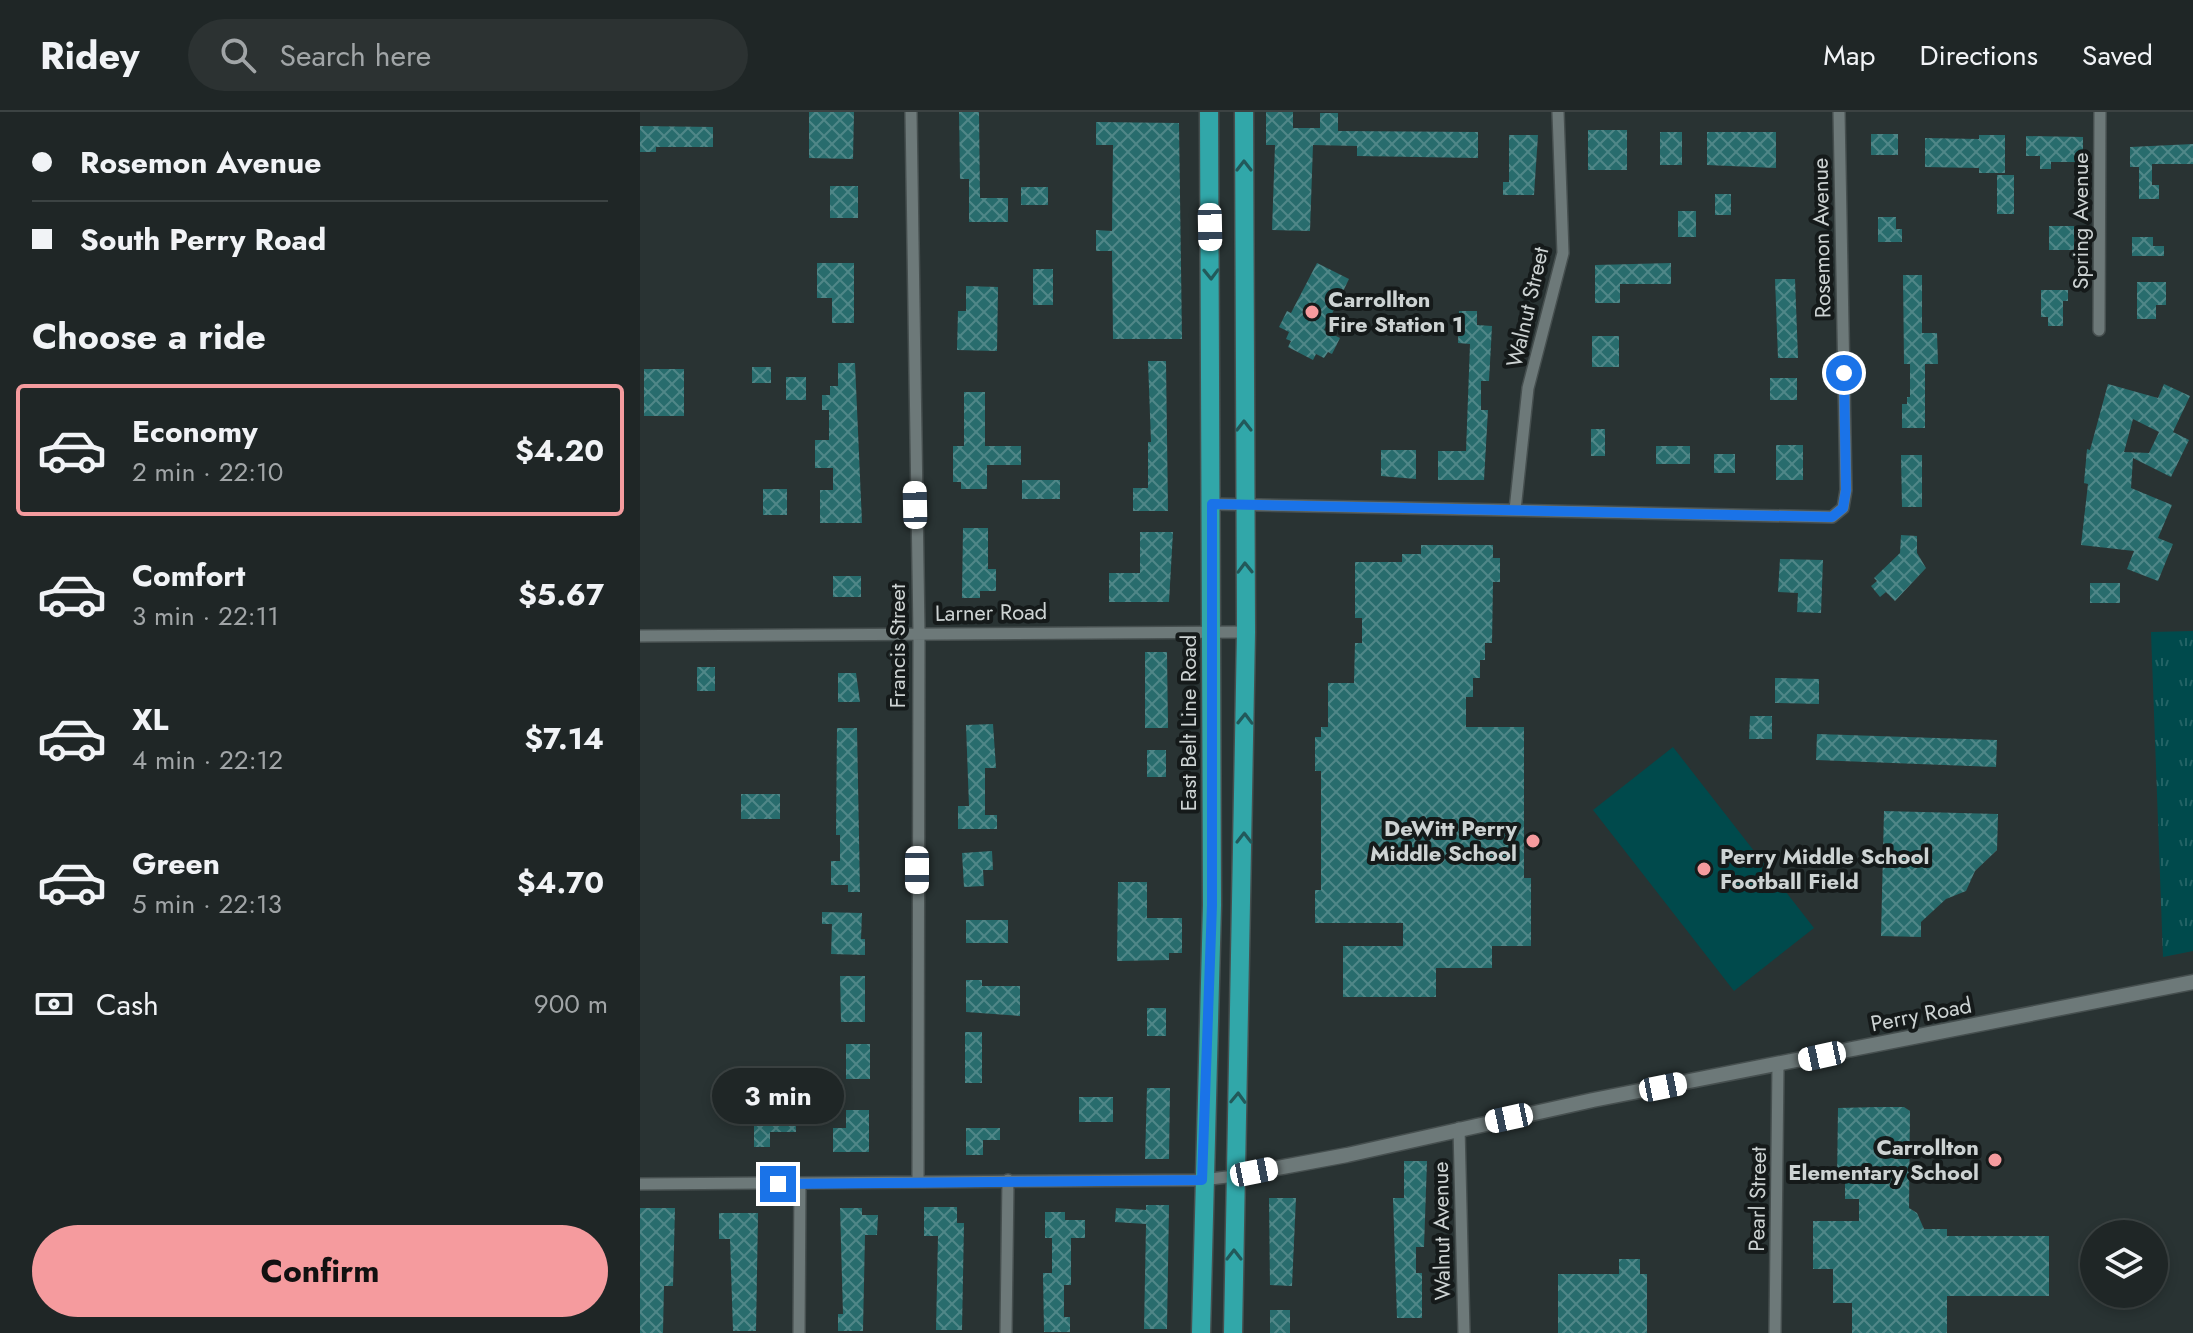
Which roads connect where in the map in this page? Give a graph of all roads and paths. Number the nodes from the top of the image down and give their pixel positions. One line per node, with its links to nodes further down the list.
1 (911, 112): 13 (street, Francis Street)
2 (1209, 112): 8 (main road, East Belt Line Road, one-way to 8)
3 (1244, 112): 9 (main road, one-way to 3)
4 (1558, 112): 10 (street, Walnut Street)
5 (1839, 112): 10 (street, Rosemon Avenue)
6 (2100, 112): 7 (street, Spring Avenue)
7 (2099, 330)
8 (1212, 504): 9 (street); 11 (main road, East Belt Line Road)
9 (1244, 504): 10 (street); 12 (main road, one-way to 9)
10 (1515, 510)
11 (1212, 632): 12 (street, Larner Road); 13 (street, Larner Road); 21 (main road, East Belt Line Road)
12 (1246, 632): 18 (main road, one-way to 12)
13 (919, 633): 14 (street, Larner Road); 19 (street, Francis Street)
14 (640, 636)
15 (2193, 982): 16 (street, Perry Road)
16 (1778, 1065): 17 (street, Perry Road); 29 (street, Pearl Street)
17 (1459, 1128): 18 (street, Perry Road); 28 (street, Walnut Avenue)
18 (1235, 1176): 21 (street); 27 (main road, one-way to 18)
19 (918, 1180): 20 (street); 23 (street)
20 (1008, 1180): 21 (street); 25 (street)
21 (1202, 1180): 26 (main road, East Belt Line Road)
22 (640, 1184): 23 (street)
23 (800, 1184): 24 (street)
24 (799, 1333)
25 (1006, 1333)
26 (1201, 1333)
27 (1233, 1333)
28 (1464, 1333)
29 (1775, 1333)

